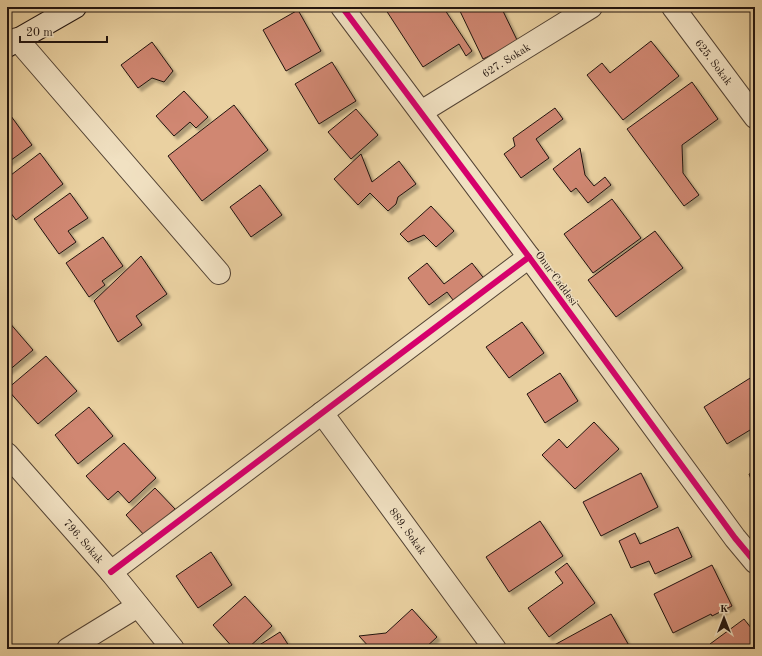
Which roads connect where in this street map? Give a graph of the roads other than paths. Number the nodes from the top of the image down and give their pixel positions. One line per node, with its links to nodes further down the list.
1 (74, 7): 5 (street)
2 (342, 7): 6 (street, Onur Caddesi)
3 (591, 7): 6 (street, 627. Sokak)
4 (673, 7): 7 (street, 625. Sokak)
5 (12, 42): 9 (street)
6 (421, 112): 8 (street, Onur Caddesi)
7 (755, 117)
8 (529, 257): 10 (street); 12 (street, Onur Caddesi)
9 (219, 273)
10 (322, 413): 13 (street); 17 (street, 889. Sokak)
11 (7, 454): 13 (street, 796. Sokak)
12 (755, 562)
13 (111, 572): 14 (street, 796. Sokak)
14 (138, 606): 15 (street); 16 (street, 796. Sokak)
15 (68, 649)
16 (173, 649)
17 (495, 649)

